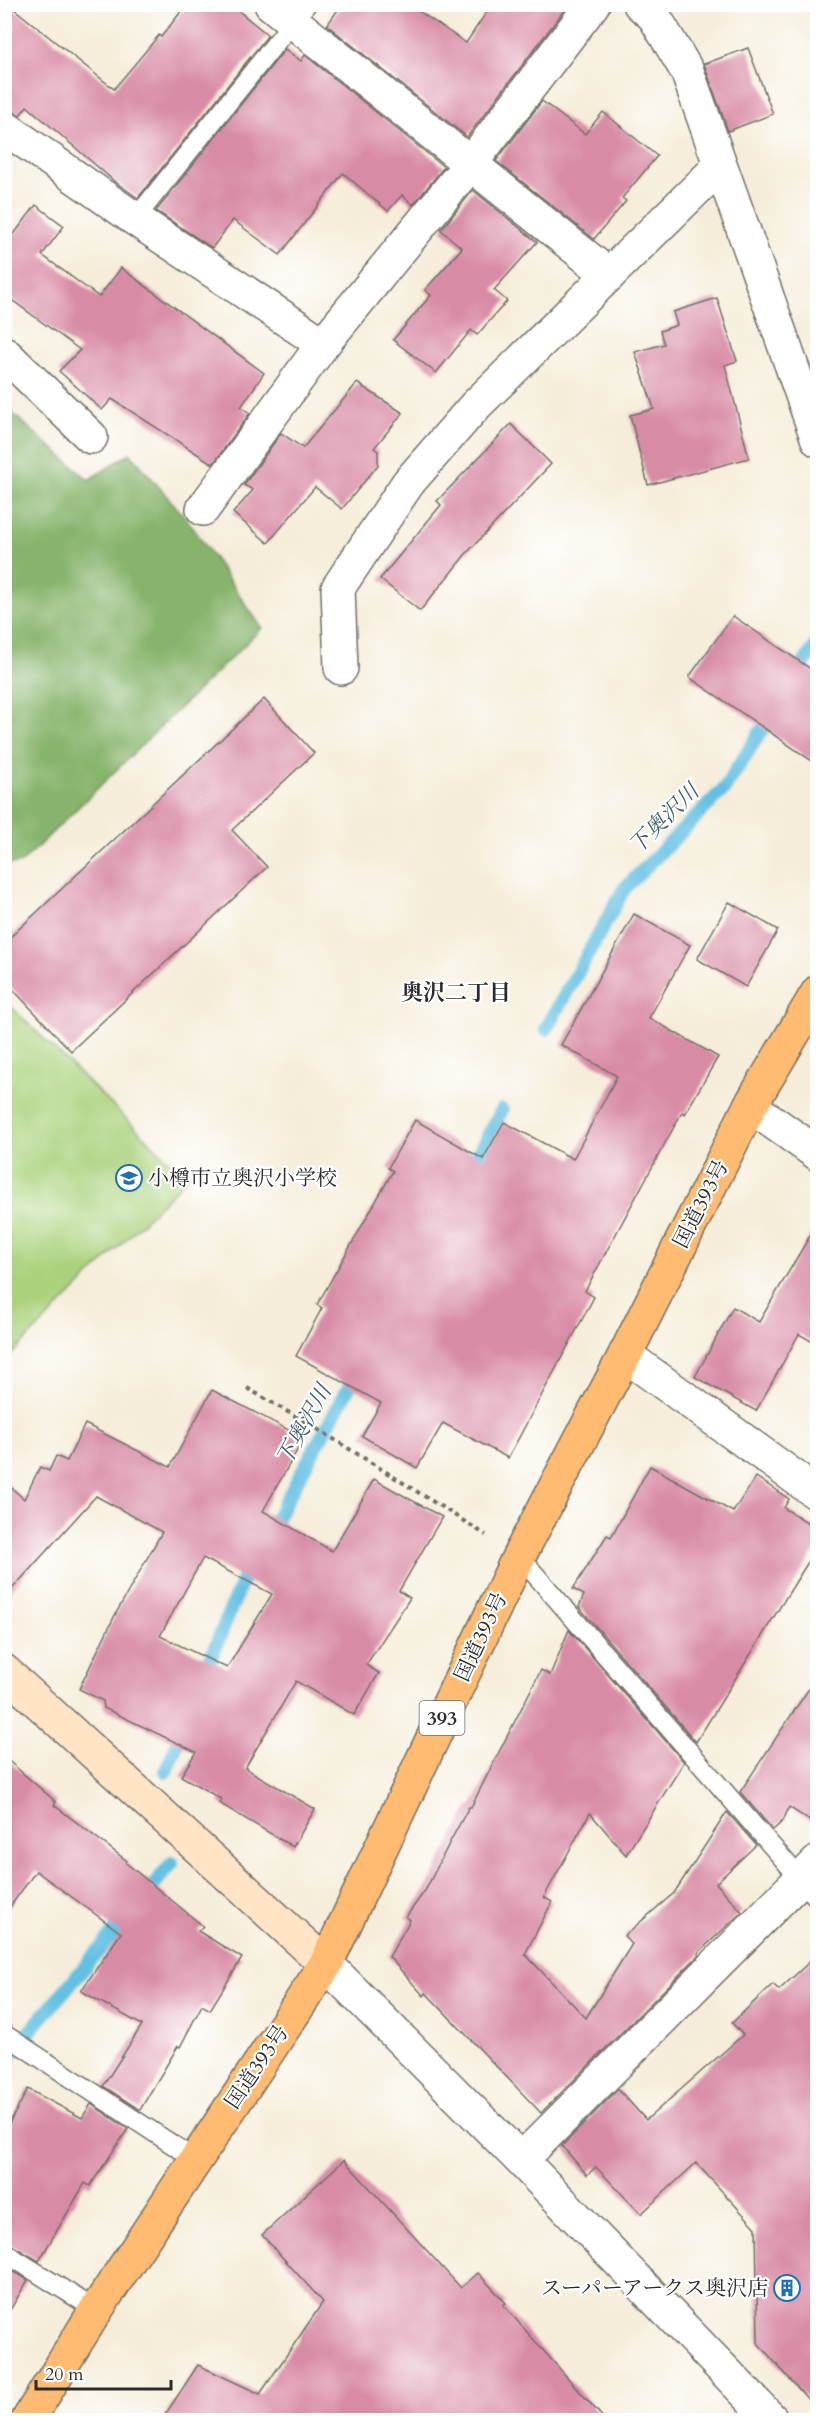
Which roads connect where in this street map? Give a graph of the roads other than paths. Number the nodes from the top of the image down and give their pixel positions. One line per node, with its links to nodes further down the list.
1 (593, 4): 5 (street)
2 (640, 4): 6 (street)
3 (290, 10): 5 (street); 7 (lane)
4 (4, 127): 7 (street)
5 (471, 163): 8 (street); 9 (street)
6 (720, 166): 8 (street); 12 (street)
7 (135, 219): 9 (street)
8 (609, 275): 14 (street)
9 (323, 344): 13 (street)
10 (4, 353): 11 (street)
11 (91, 437)
12 (818, 440)
13 (203, 509)
14 (341, 668)
15 (818, 993): 16 (highway, 国道393号 / 393)
16 (750, 1106): 17 (street); 18 (highway, 国道393号 / 393)
17 (818, 1154)
18 (625, 1355): 19 (street); 20 (highway, 国道393号 / 393)
19 (818, 1494)
20 (519, 1556): 22 (lane); 23 (highway, 国道393号 / 393)
21 (4, 1671): 23 (street)
22 (812, 1880): 26 (street)
23 (326, 1964): 25 (highway, 国道393号 / 393); 26 (street)
24 (4, 2034): 25 (lane)
25 (196, 2160): 28 (highway, 国道393号 / 393)
26 (521, 2160): 30 (street)
27 (4, 2252): 28 (lane)
28 (96, 2310): 29 (highway, 国道393号 / 393)
29 (28, 2421)
30 (772, 2421)

